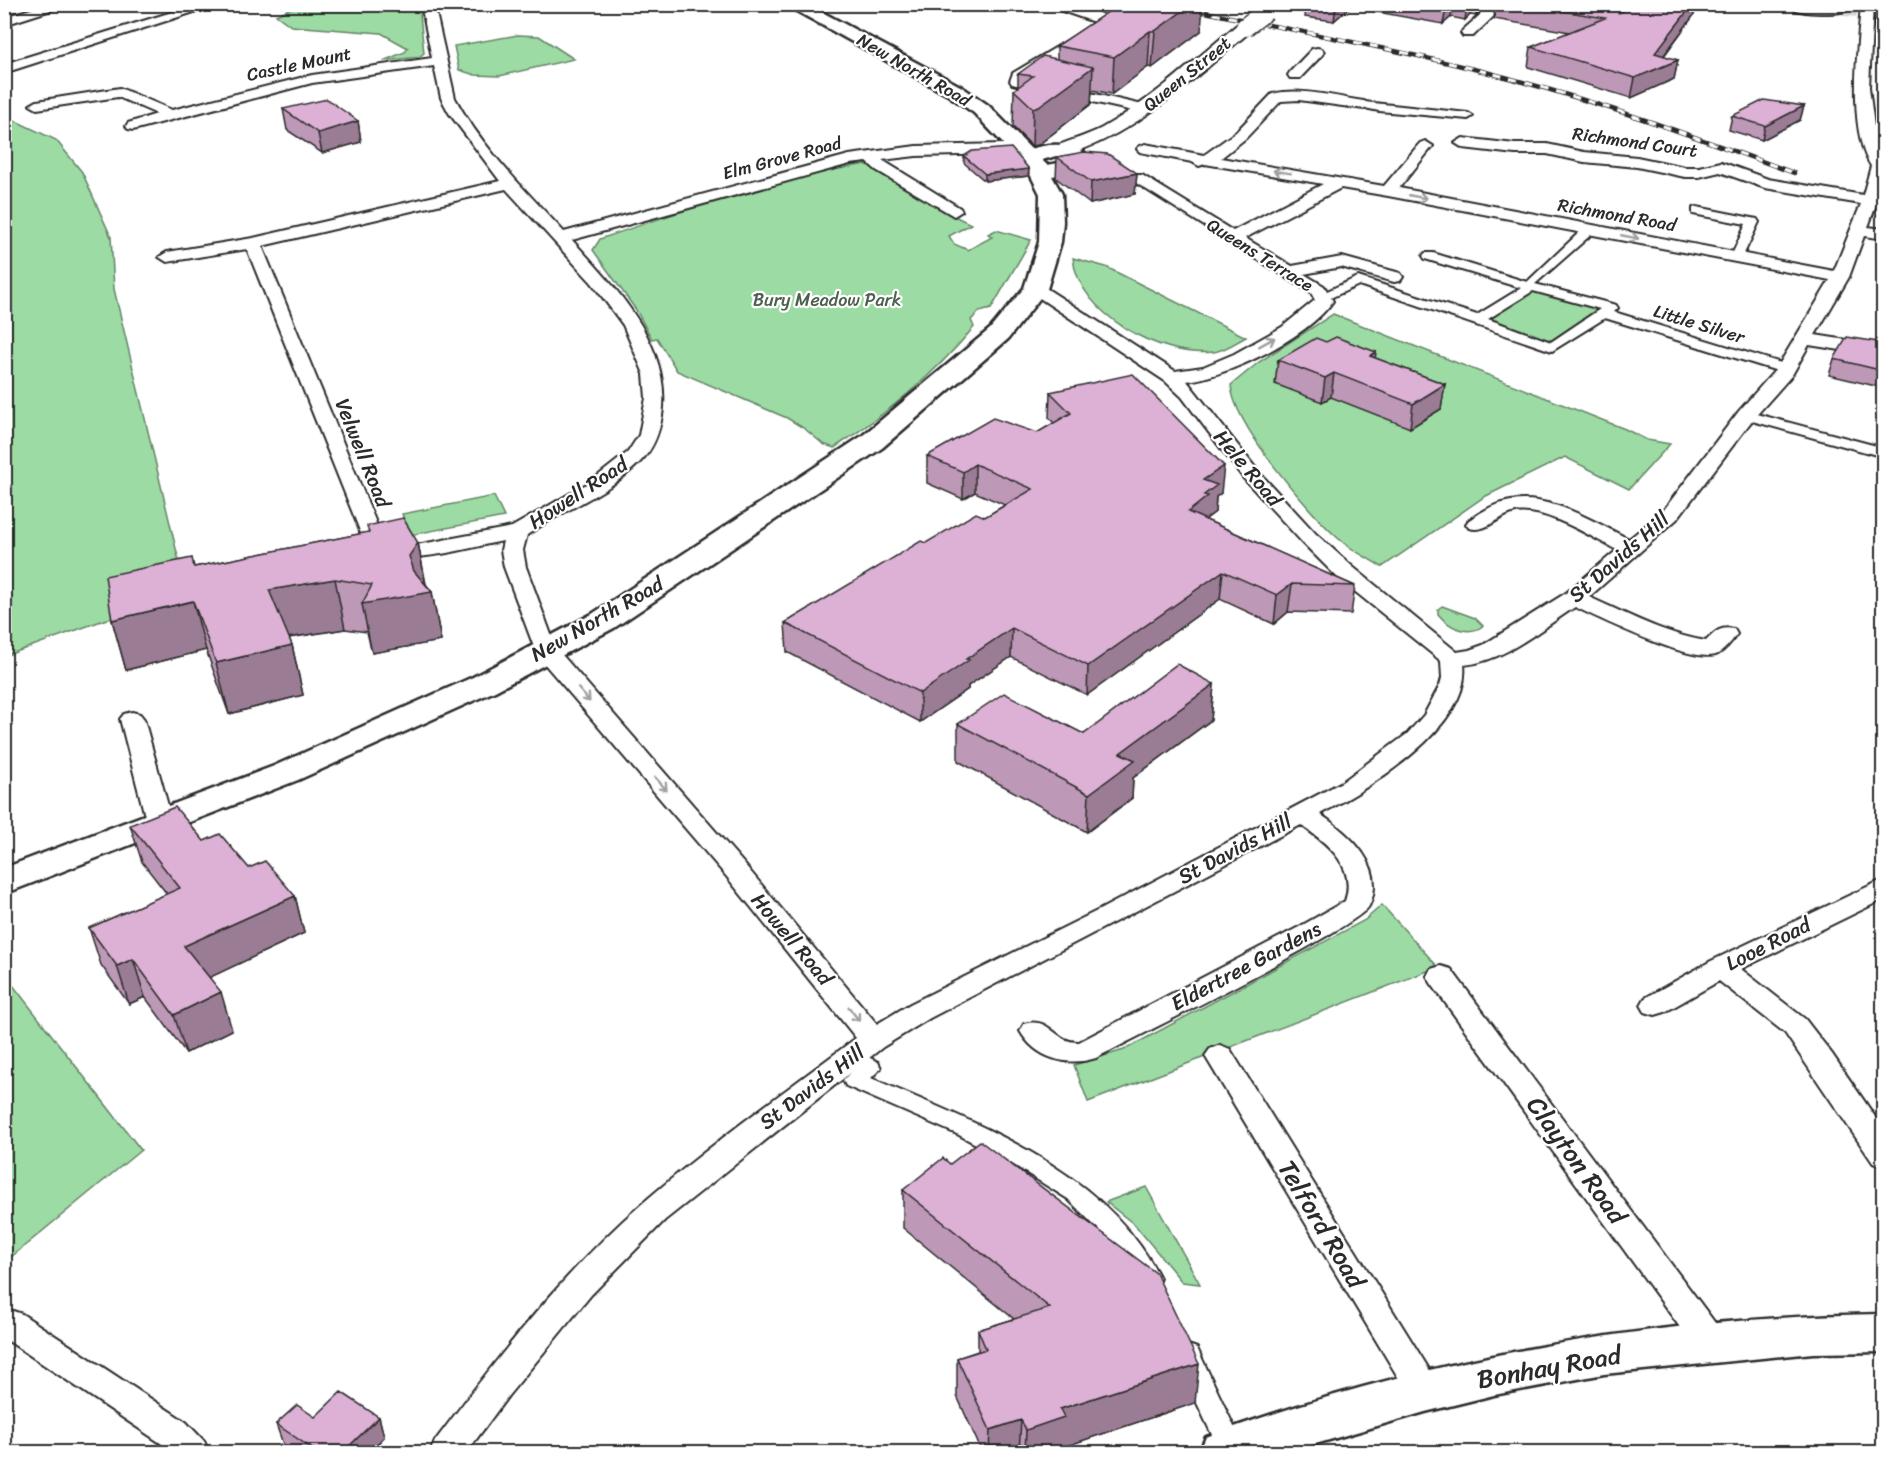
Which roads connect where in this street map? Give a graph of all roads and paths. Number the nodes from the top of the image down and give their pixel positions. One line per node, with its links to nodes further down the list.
1 (64, 4): 12 (street)
2 (213, 4): 19 (street)
3 (427, 4): 18 (street, Howell Road)
4 (794, 4): 31 (main road, New North Road)
5 (1048, 4): 23 (street)
6 (1481, 4): 13 (street)
7 (1881, 4): 14 (street)
8 (1270, 8): 23 (street, Queen Street, bridge)
9 (1798, 8): 10 (street)
10 (1843, 9)
11 (1865, 9): 16 (street)
12 (4, 21)
13 (1468, 33)
14 (1884, 46)
15 (1317, 52): 20 (street)
16 (1865, 55): 17 (street); 34 (street)
17 (1884, 58)
18 (438, 61): 24 (street, Castle Mount); 37 (street, Howell Road)
19 (4, 69)
20 (1277, 97): 22 (street); 33 (street)
21 (37, 105): 24 (street)
22 (1364, 105): 25 (street)
23 (1142, 109): 31 (street, Queen Street)
24 (171, 115): 26 (street, Castle Mount)
25 (1468, 116)
26 (133, 126)
27 (1884, 141): 34 (street, St Davids Hill)
28 (1463, 143): 39 (street, Richmond Court)
29 (1425, 146): 38 (street)
30 (1145, 149): 33 (street, Richmond Road)
31 (1060, 154): 32 (street, Elm Grove Road); 55 (main road, New North Road)
32 (870, 157): 40 (street); 45 (street, Elm Grove Road)
33 (1206, 160): 35 (street, Richmond Road); 36 (street, Richmond Road, one-way to 33)
34 (1877, 164): 39 (street, St Davids Hill)
35 (1142, 171): 46 (street, Queens Terrace)
36 (1340, 182): 38 (street, Richmond Road); 46 (street)
37 (510, 183): 45 (street, Howell Road); 47 (street)
38 (1388, 191): 42 (street, Richmond Road, one-way to 42)
39 (1870, 201): 43 (street, St Davids Hill)
40 (954, 211)
41 (1697, 211): 50 (street)
42 (1589, 230): 50 (street, Richmond Road, one-way to 50); 54 (street)
43 (1860, 231): 44 (street); 53 (street, St Davids Hill)
44 (1884, 234)
45 (561, 238): 67 (street, Howell Road)
46 (1232, 238): 51 (street, Queens Terrace)
47 (253, 243): 49 (street); 67 (street, Velwell Road)
48 (1429, 256): 54 (street)
49 (167, 257)
50 (1737, 257): 53 (street, Richmond Road)
51 (1289, 272): 52 (street); 56 (street, Queens Terrace)
52 (1394, 277)
53 (1840, 277): 59 (street, St Davids Hill)
54 (1532, 284): 57 (street, Little Silver); 58 (street)
55 (1035, 289): 62 (street, Hele Road); 71 (main road, New North Road)
56 (1323, 296): 58 (street); 62 (street, Queens Terrace, one-way to 56)
57 (1603, 314): 58 (street); 61 (street, Little Silver)
58 (1478, 320)
59 (1803, 339): 60 (street); 61 (street, St Davids Hill)
60 (1884, 352)
61 (1786, 369): 63 (street, St Davids Hill)
62 (1172, 377): 72 (street, Hele Road)
63 (1746, 415): 64 (street); 68 (street, St Davids Hill)
64 (1884, 453)
65 (1526, 486): 68 (street)
66 (1476, 524): 68 (street)
67 (518, 532): 71 (street, Howell Road)
68 (1636, 543): 69 (street, St Davids Hill)
69 (1574, 598): 70 (street); 72 (street, St Davids Hill)
70 (1726, 634)
71 (545, 650): 75 (main road, New North Road); 82 (street, Howell Road, one-way to 82)
72 (1452, 658): 74 (street, St Davids Hill)
73 (132, 719): 75 (street)
74 (1302, 814): 81 (street, Eldertree Gardens); 82 (street, St Davids Hill)
75 (159, 820): 76 (main road, New North Road)
76 (4, 882)
77 (1884, 888): 78 (street, Looe Road)
78 (1721, 968): 80 (street, Looe Road); 84 (street)
79 (1441, 976): 89 (street, Clayton Road)
80 (1655, 1005)
81 (1034, 1031)
82 (863, 1048): 85 (street); 92 (street, St Davids Hill)
83 (1220, 1056): 90 (street, Telford Road)
84 (1884, 1155)
85 (1160, 1298)
86 (10, 1324): 91 (street)
87 (1884, 1333): 89 (main road, Bonhay Road)
88 (1179, 1337): 93 (street)
89 (1712, 1345): 90 (main road, Bonhay Road)
90 (1425, 1392): 93 (main road, Bonhay Road)
91 (192, 1452)
92 (447, 1452)
93 (1229, 1452)

